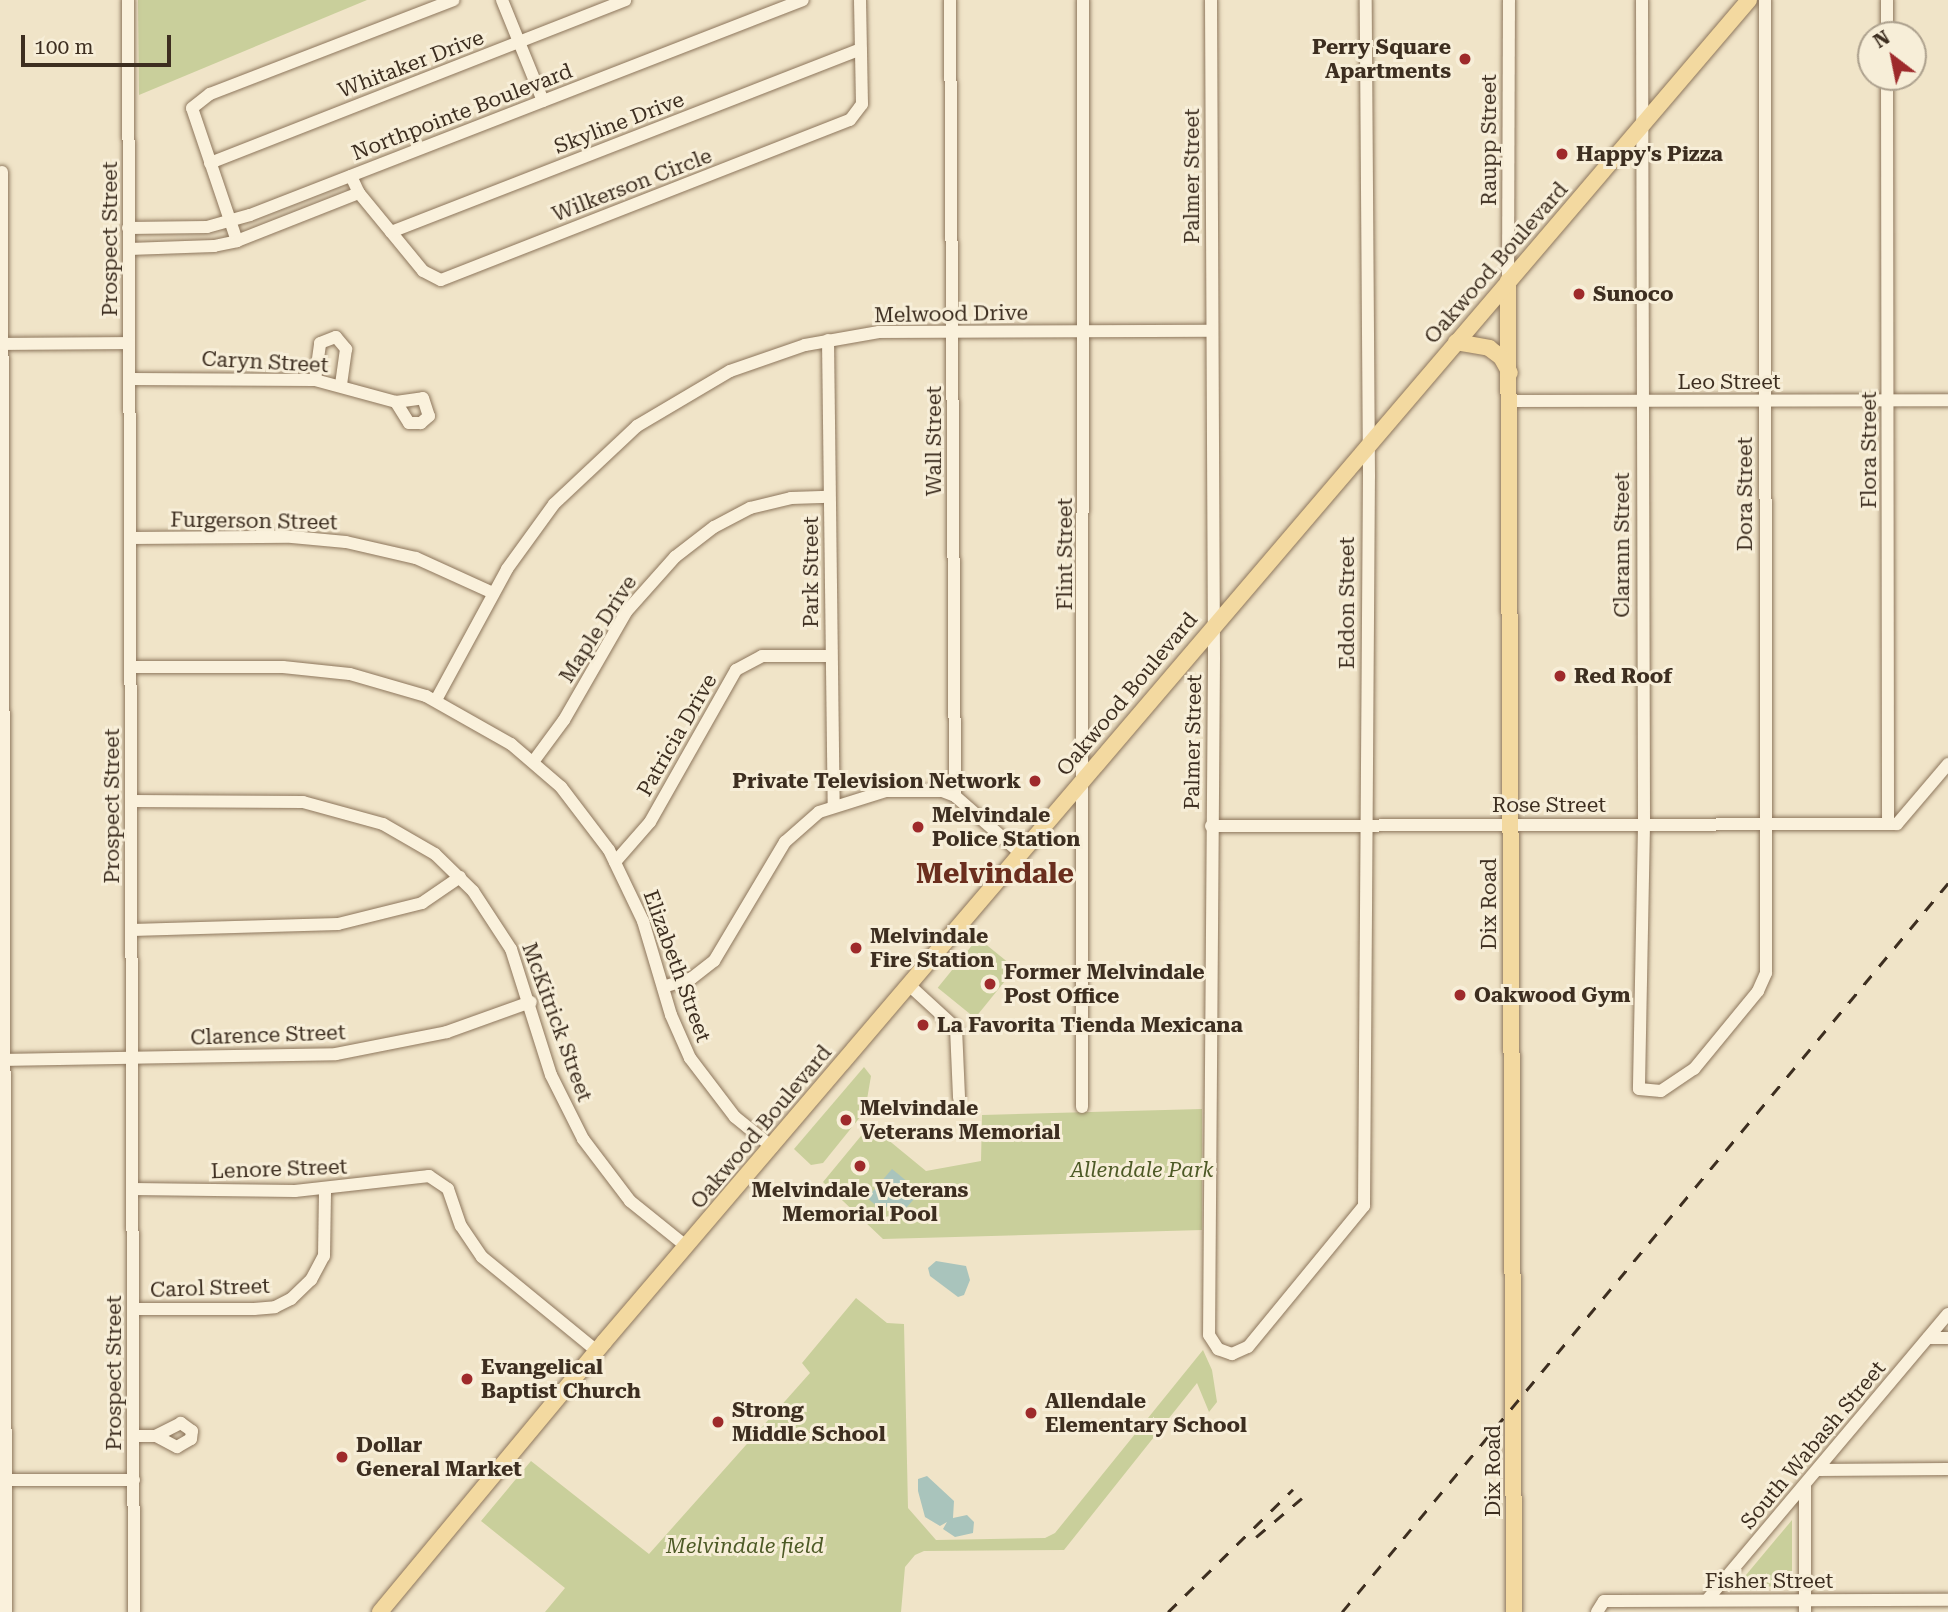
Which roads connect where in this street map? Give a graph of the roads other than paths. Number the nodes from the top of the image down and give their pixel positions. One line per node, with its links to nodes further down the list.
1 (128, 0): 27 (street, Prospect Street)
2 (454, 0): 22 (street)
3 (502, 0): 17 (street)
4 (625, 0): 17 (street, Whitaker Drive)
5 (803, 0): 20 (street, Northpointe Boulevard)
6 (860, 0): 18 (street, Wilkerson Circle)
7 (950, 0): 32 (street, Wall Street)
8 (1083, 0): 34 (street, Flint Street)
9 (1211, 0): 33 (street, Palmer Street)
10 (1366, 0): 49 (street, Eddon Street)
11 (1509, 0): 31 (street, Raupp Street)
12 (1642, 0): 21 (street, Clarann Street)
13 (1749, 0): 21 (main road, Oakwood Boulevard)
14 (1765, 0): 46 (street, Dora Street)
15 (1887, 0): 16 (street)
16 (1887, 21)
17 (519, 42): 20 (street); 22 (street, Whitaker Drive)
18 (861, 49): 28 (street, Skyline Drive); 28 (street, Wilkerson Circle)
19 (1887, 91): 47 (street, Flora Street)
20 (542, 101): 24 (street, Northpointe Boulevard)
21 (1642, 125): 31 (main road, Oakwood Boulevard); 45 (street, Clarann Street)
22 (210, 163): 26 (street)
23 (2, 172): 37 (street)
24 (351, 176): 25 (street, Wilkerson Circle); 26 (street, Northpointe Boulevard)
25 (359, 193): 28 (street, Wilkerson Circle); 29 (street, Northpointe Boulevard)
26 (232, 220): 27 (street, Northpointe Boulevard); 29 (street)
27 (128, 228): 30 (street, Prospect Street)
28 (391, 232)
29 (237, 241): 30 (street, Northpointe Boulevard)
30 (129, 249): 38 (street, Prospect Street)
31 (1508, 281): 36 (main road, Oakwood Boulevard); 39 (main road, Dix Road)
32 (953, 330): 34 (street, Melwood Drive); 35 (street, Melwood Drive); 61 (street, Wall Street)
33 (1211, 331): 34 (street, Melwood Drive); 53 (street, Palmer Street)
34 (1083, 332): 60 (street, Flint Street)
35 (828, 340): 50 (street, Park Street); 52 (street, Melwood Drive)
36 (1456, 342): 39 (main road); 49 (main road, Oakwood Boulevard)
37 (1, 344): 38 (street); 57 (street)
38 (129, 344): 40 (street, Prospect Street)
39 (1510, 374): 44 (main road, Dix Road)
40 (129, 379): 41 (street, Caryn Street); 51 (street, Prospect Street)
41 (315, 380): 42 (street, Caryn Street); 42 (street)
42 (341, 386): 48 (street, Caryn Street)
43 (1948, 400): 47 (street, Leo Street)
44 (1509, 401): 45 (street, Leo Street); 67 (main road, Dix Road)
45 (1641, 401): 46 (street, Leo Street); 68 (street, Clarann Street)
46 (1765, 401): 47 (street, Leo Street); 65 (street, Dora Street)
47 (1888, 401): 66 (street, Flora Street)
48 (396, 402)
49 (1367, 448): 53 (main road, Oakwood Boulevard); 64 (street, Eddon Street)
50 (829, 497): 54 (street, Park Street); 58 (street, Maple Drive)
51 (130, 538): 52 (street, Furgerson Street); 55 (street, Prospect Street)
52 (494, 593): 56 (street, Melwood Drive)
53 (1212, 628): 60 (main road, Oakwood Boulevard); 69 (street, Palmer Street)
54 (830, 656): 63 (street, Park Street); 71 (street, Patricia Drive)
55 (130, 667): 56 (street, Elizabeth Street); 62 (street, Prospect Street)
56 (436, 700): 58 (street, Elizabeth Street)
57 (1, 719): 78 (street)
58 (533, 762): 71 (street, Elizabeth Street)
59 (1948, 764): 66 (street)
60 (1081, 781): 70 (main road, Oakwood Boulevard); 81 (street, Flint Street)
61 (956, 796): 63 (street); 70 (street)
62 (131, 801): 72 (street, McKitrick Street); 73 (street, Prospect Street)
63 (834, 804): 75 (street)
64 (1365, 823): 67 (street, Rose Street); 69 (street, Rose Street); 91 (street, Eddon Street)
65 (1765, 824): 66 (street, Rose Street); 68 (street, Rose Street); 79 (street, Dora Street)
66 (1888, 824)
67 (1510, 825): 68 (street, Rose Street); 105 (main road, Dix Road)
68 (1644, 825): 79 (street, Clarann Street)
69 (1210, 826): 91 (street, Palmer Street)
70 (1020, 853): 74 (main road, Oakwood Boulevard)
71 (615, 862): 75 (street, Elizabeth Street)
72 (460, 877): 73 (street); 76 (street, McKitrick Street)
73 (132, 930): 77 (street, Prospect Street)
74 (909, 985): 80 (street); 82 (main road, Oakwood Boulevard)
75 (663, 987): 82 (street, Elizabeth Street)
76 (531, 1002): 77 (street, Clarence Street); 85 (street, McKitrick Street)
77 (132, 1057): 78 (street, Clarence Street); 83 (street, Prospect Street)
78 (2, 1060): 96 (street)
79 (1639, 1089)
80 (959, 1098)
81 (1082, 1107)
82 (772, 1147): 85 (main road, Oakwood Boulevard)
83 (132, 1189): 84 (street, Lenore Street); 86 (street, Prospect Street)
84 (325, 1190): 86 (street, Carol Street); 90 (street, Lenore Street)
85 (686, 1247): 90 (main road, Oakwood Boulevard)
86 (133, 1309): 92 (street, Prospect Street)
87 (1948, 1314): 88 (street, South Wabash Street)
88 (1928, 1338): 89 (street); 95 (street, South Wabash Street)
89 (1948, 1338)
90 (597, 1351): 104 (main road, Oakwood Boulevard)
91 (1225, 1352)
92 (133, 1436): 93 (street); 97 (street, Prospect Street)
93 (156, 1436)
94 (1948, 1469): 95 (street)
95 (1818, 1470): 98 (street, South Wabash Street)
96 (3, 1480): 97 (street); 102 (street)
97 (134, 1480): 103 (street, Prospect Street)
98 (1805, 1486): 99 (street, South Wabash Street); 101 (street)
99 (1707, 1600): 101 (street, Fisher Street); 106 (street, Fisher Street)
100 (1948, 1600): 101 (street, Fisher Street)
101 (1805, 1606)
102 (6, 1612)
103 (134, 1612)
104 (380, 1612)
105 (1514, 1612)
106 (1597, 1612)

